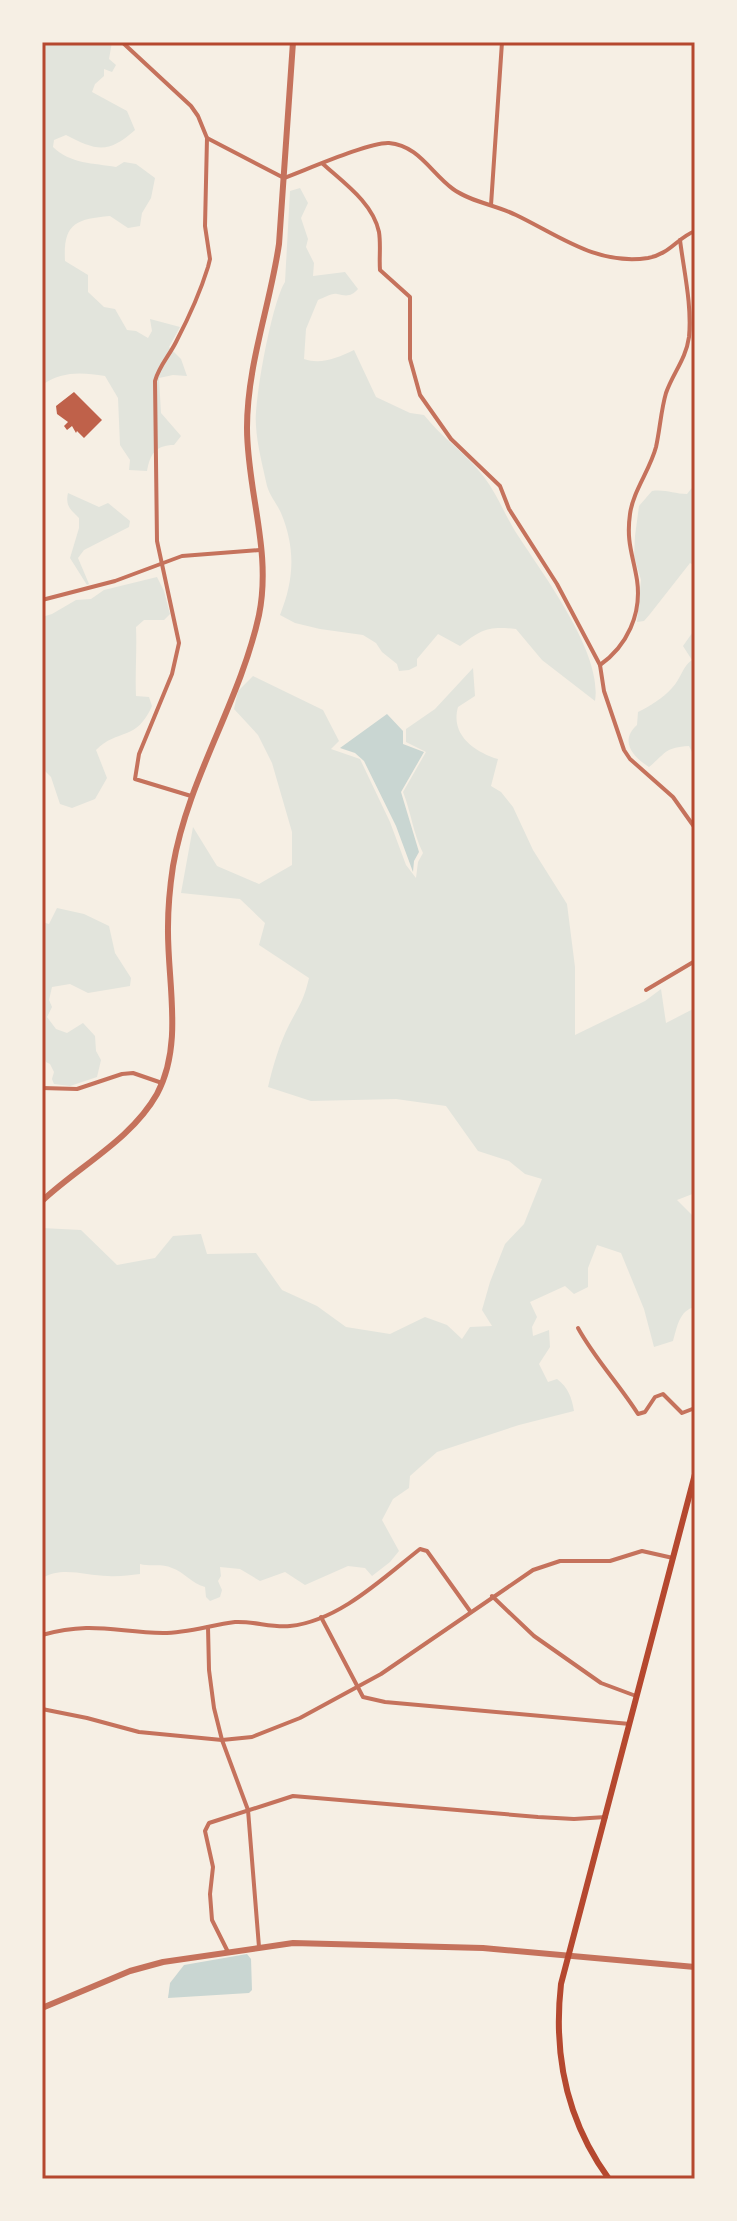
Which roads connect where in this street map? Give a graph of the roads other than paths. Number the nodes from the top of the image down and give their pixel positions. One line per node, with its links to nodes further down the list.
1 (122, 42): 4 (street)
2 (293, 42): 6 (street)
3 (502, 42): 7 (street)
4 (207, 138): 6 (street); 11 (street)
5 (323, 164): 6 (street); 7 (street); 13 (street)
6 (284, 178): 10 (street)
7 (491, 205): 9 (street)
8 (695, 231): 9 (street)
9 (680, 240): 13 (street)
10 (262, 550): 11 (street); 14 (street)
11 (160, 563): 12 (street); 14 (street)
12 (42, 600)
13 (600, 665): 15 (street)
14 (191, 796): 18 (street)
15 (695, 828)
16 (695, 961): 17 (street)
17 (646, 990)
18 (162, 1083): 19 (street); 20 (street)
19 (42, 1088)
20 (42, 1201)
21 (578, 1328): 22 (street)
22 (695, 1408)
23 (695, 1474): 24 (main road)
24 (674, 1558): 25 (street); 31 (main road)
25 (492, 1596): 26 (street); 31 (street)
26 (470, 1611): 27 (street); 30 (street)
27 (321, 1617): 28 (street); 30 (street)
28 (208, 1627): 29 (street); 34 (street)
29 (42, 1635)
30 (359, 1687): 33 (street); 34 (street)
31 (637, 1697): 33 (main road)
32 (42, 1709): 34 (street)
33 (630, 1724): 36 (main road)
34 (222, 1740): 35 (street)
35 (248, 1810): 36 (street); 37 (street); 38 (street)
36 (606, 1817): 39 (main road)
37 (259, 1947): 38 (street); 39 (street)
38 (228, 1952): 41 (street)
39 (569, 1955): 40 (street); 42 (main road)
40 (695, 1967)
41 (42, 2008)
42 (609, 2179)

